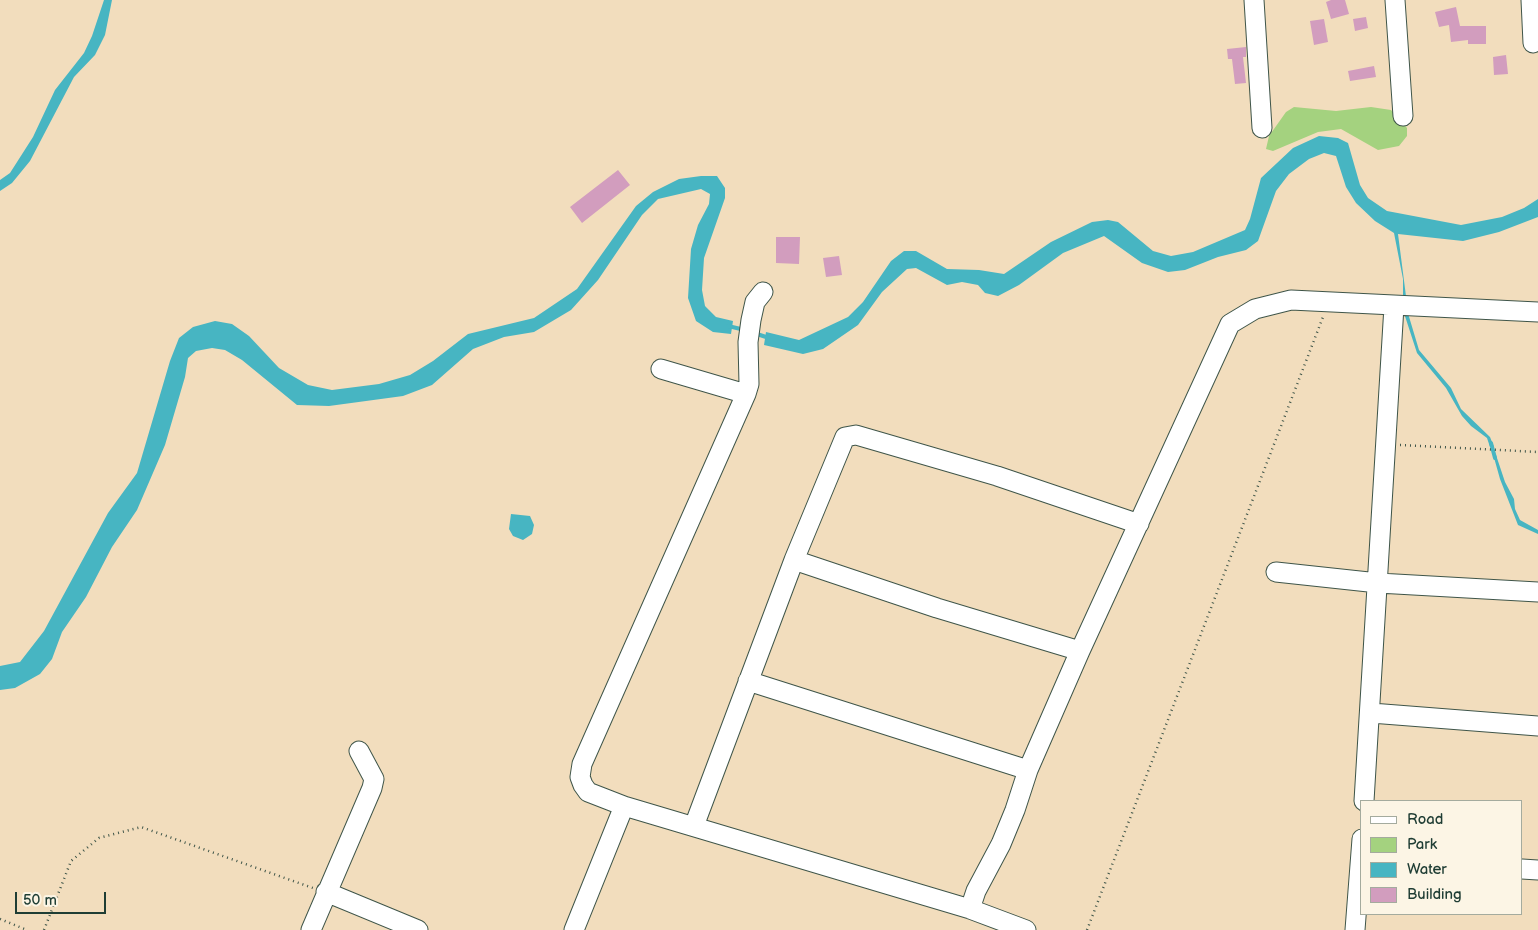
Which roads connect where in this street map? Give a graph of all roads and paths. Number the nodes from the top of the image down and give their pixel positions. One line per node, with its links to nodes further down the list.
1 (1254, 0): 6 (street)
2 (1395, 0): 5 (street)
3 (1531, 0): 4 (street)
4 (1533, 43)
5 (1403, 116)
6 (1262, 128)
7 (763, 292): 12 (street)
8 (1328, 302): 9 (street); 15 (street); 41 (path)
9 (1401, 307): 10 (street); 13 (street)
10 (1538, 312)
11 (660, 369): 12 (street)
12 (746, 394): 27 (street)
13 (1386, 444): 14 (path); 18 (street)
14 (1538, 452)
15 (1139, 524): 16 (street); 20 (street)
16 (794, 560): 20 (street); 21 (street)
17 (1276, 572): 18 (street)
18 (1378, 583): 19 (street); 22 (street)
19 (1538, 592)
20 (1080, 651): 25 (street)
21 (748, 681): 25 (street); 28 (street)
22 (1371, 713): 23 (street); 26 (street)
23 (1538, 726)
24 (359, 751): 32 (street)
25 (1028, 770): 33 (street)
26 (1364, 800)
27 (624, 806): 28 (street); 39 (street)
28 (694, 826): 33 (street)
29 (1360, 865): 42 (street)
30 (1523, 869): 31 (street)
31 (1538, 870)
32 (326, 892): 36 (path); 37 (street); 38 (street)
33 (970, 909): 40 (street)
34 (0, 919): 35 (path)
35 (27, 930)
36 (44, 930)
37 (311, 930)
38 (418, 930)
39 (574, 930)
40 (1026, 930)
41 (1087, 930)
42 (1355, 930)

